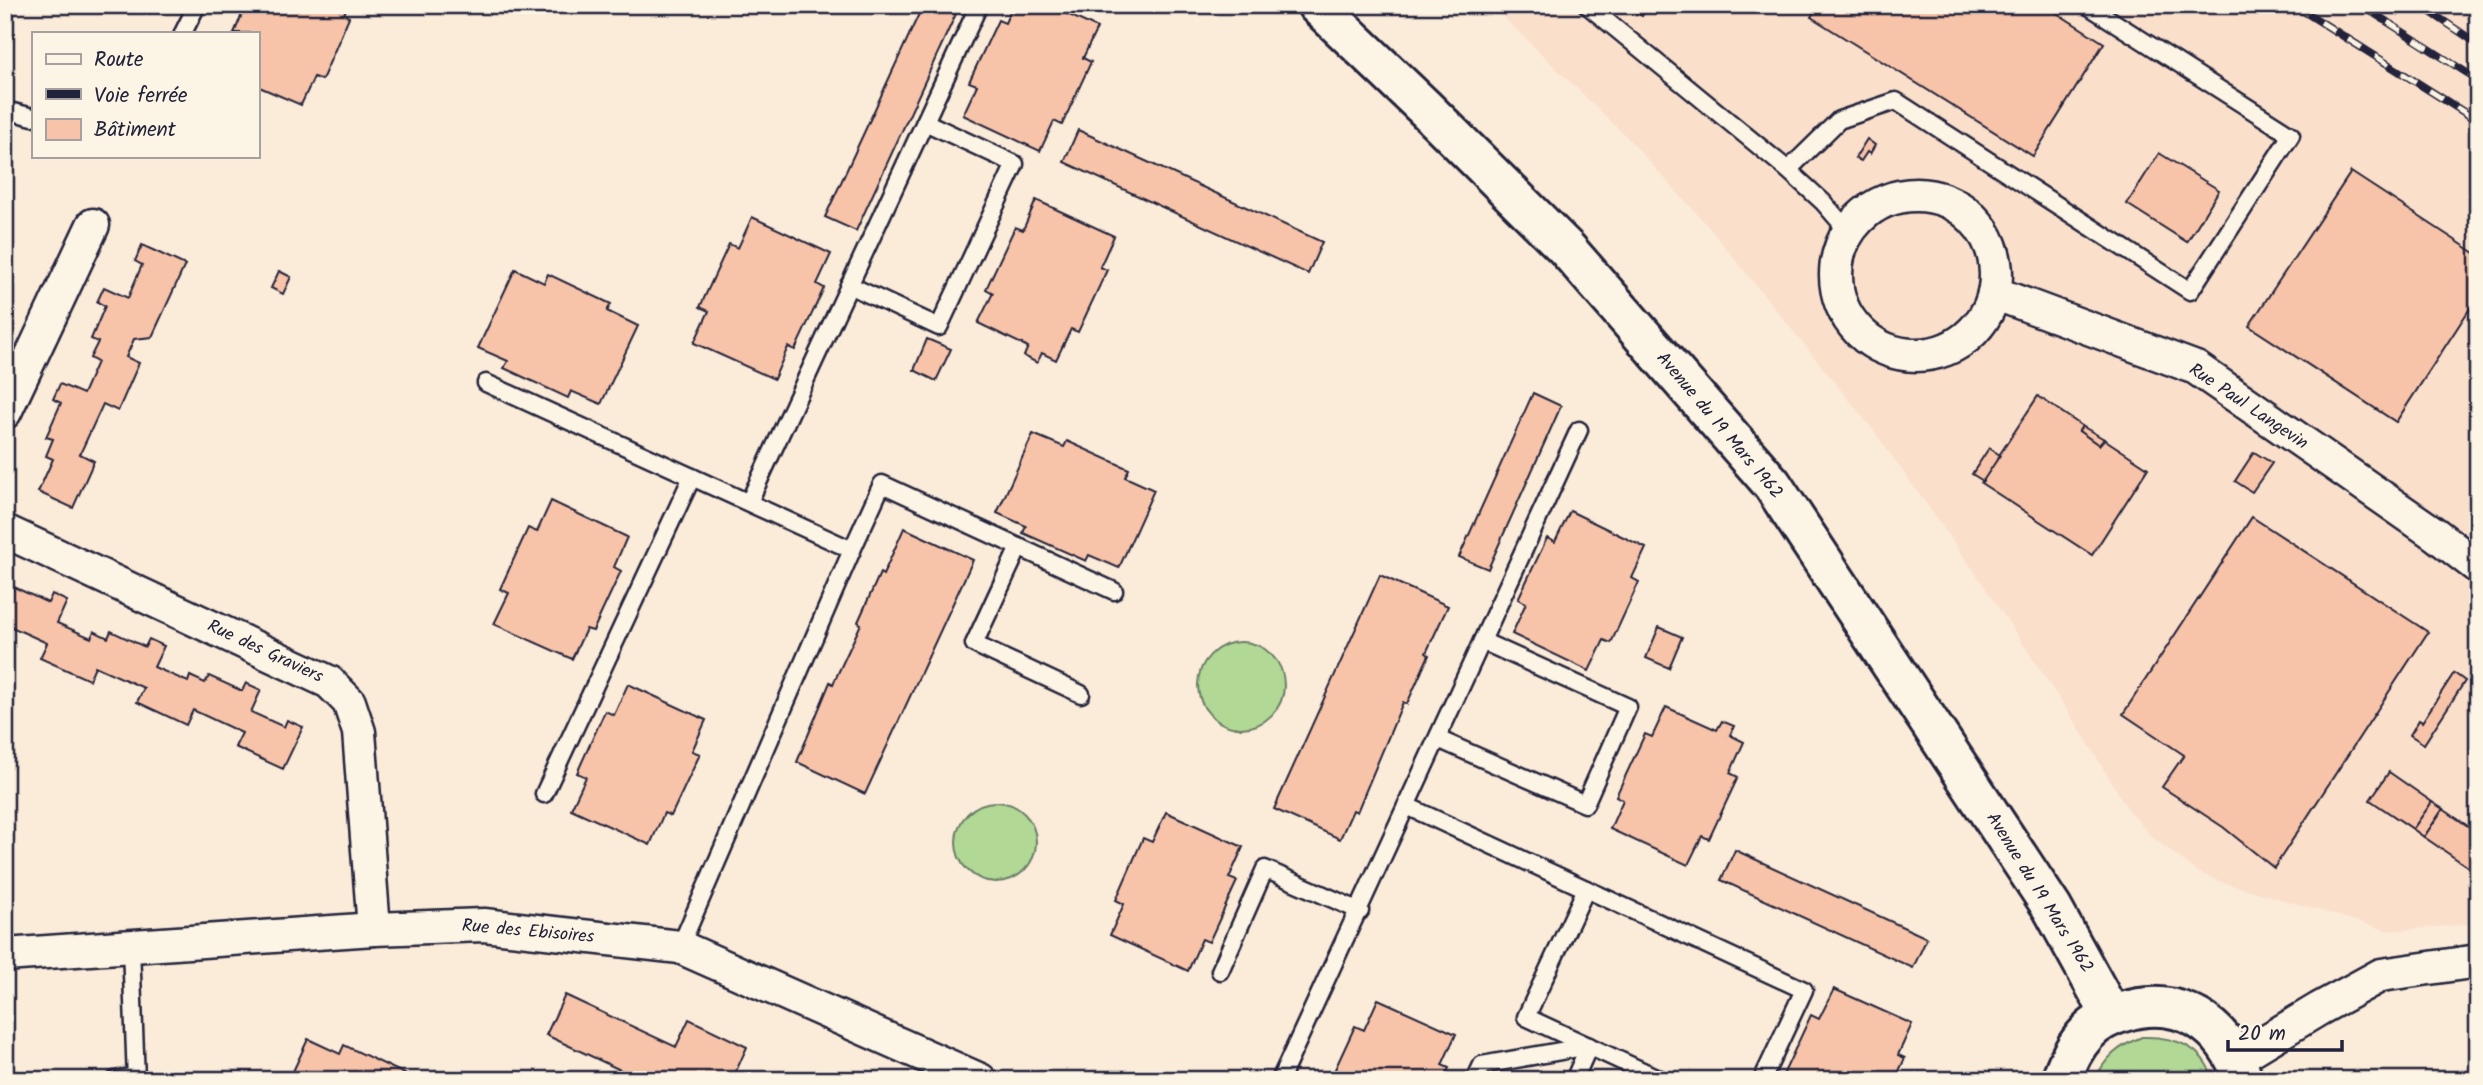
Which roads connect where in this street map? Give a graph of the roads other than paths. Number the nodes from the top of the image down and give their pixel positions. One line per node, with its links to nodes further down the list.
1 (197, 5): 6 (lane)
2 (979, 5): 9 (lane)
3 (1317, 5): 38 (main road, Avenue du 19 Mars 1962)
4 (1587, 5): 10 (lane)
5 (2087, 5): 10 (lane)
6 (184, 32)
7 (5, 110): 8 (lane)
8 (32, 117)
9 (925, 122): 13 (lane); 13 (lane)
10 (1788, 170): 12 (lane)
11 (93, 225): 16 (street)
12 (1848, 231): 14 (street); 14 (street)
13 (849, 285): 19 (lane)
14 (1994, 293): 23 (street, Rue Paul Langevin)
15 (486, 383): 18 (lane)
16 (5, 412)
17 (1579, 430): 25 (lane)
18 (692, 477): 19 (lane); 28 (lane)
19 (749, 502): 22 (lane)
20 (5, 531): 32 (street, Rue des Graviers)
21 (1019, 547): 22 (lane); 24 (lane); 26 (lane)
22 (852, 550): 34 (lane)
23 (2478, 567)
24 (1114, 591)
25 (1482, 641): 27 (lane); 27 (lane)
26 (1081, 694)
27 (1438, 739): 29 (lane)
28 (544, 794)
29 (1407, 806): 30 (lane); 31 (lane)
30 (1586, 889): 39 (lane); 48 (lane)
31 (1360, 911): 37 (lane); 44 (lane)
32 (374, 929): 33 (street, Rue des Ebisoires); 34 (street, Rue des Ebisoires)
33 (131, 947): 35 (street, Rue des Ebisoires); 41 (lane)
34 (680, 947): 43 (street, Rue des Ebisoires)
35 (5, 955)
36 (2478, 961): 40 (street)
37 (1220, 971)
38 (2111, 1015): 40 (main road); 49 (main road)
39 (1589, 1046): 45 (lane); 46 (lane); 47 (lane)
40 (2239, 1069)
41 (135, 1078): 42 (lane)
42 (115, 1080)
43 (979, 1080)
44 (1280, 1080)
45 (1475, 1080)
46 (1574, 1080)
47 (1662, 1080)
48 (1762, 1080)
49 (2062, 1080)

